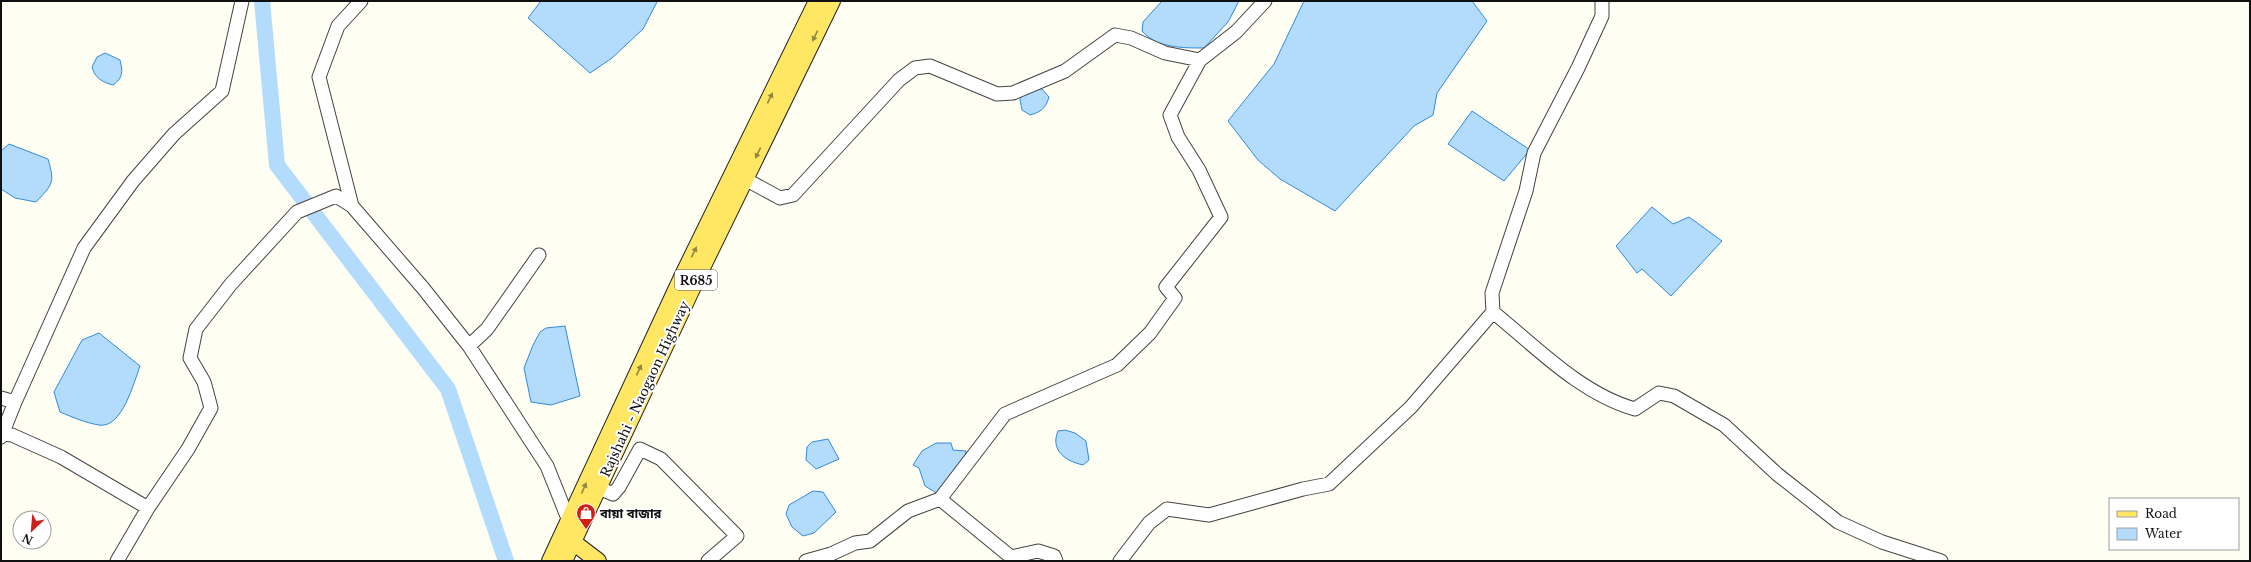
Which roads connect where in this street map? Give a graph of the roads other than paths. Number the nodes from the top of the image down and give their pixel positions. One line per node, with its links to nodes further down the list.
1 (242, 1): 14 (street)
2 (361, 1): 9 (street)
3 (817, 1): 15 (main road, Rajshahi - Naogaon Highway / R685, one-way to 3)
4 (832, 1): 8 (main road, Rajshahi - Naogaon Highway / R685, one-way to 8)
5 (1265, 1): 7 (street)
6 (1602, 1): 11 (street)
7 (1200, 60): 8 (street); 18 (street)
8 (745, 179): 15 (main road, Rajshahi - Naogaon Highway / R685)
9 (352, 206): 12 (street); 19 (street)
10 (539, 255): 12 (street)
11 (1493, 312): 29 (street); 30 (street)
12 (469, 346): 20 (street)
13 (1, 398): 14 (street)
14 (15, 402): 16 (street)
15 (624, 419): 17 (main road, Rajshahi - Naogaon Highway / R685); 20 (main road, Rajshahi - Naogaon Highway / R685, one-way to 15)
16 (2, 436): 19 (street)
17 (599, 488): 21 (main road, Rajshahi - Naogaon Highway / R685); 26 (street)
18 (940, 500): 27 (street); 28 (street)
19 (148, 508): 22 (street)
20 (569, 521): 23 (main road, Rajshahi - Naogaon Highway / R685)
21 (573, 542): 24 (main road, Rajshahi - Naogaon Highway / R685); 25 (main road)
22 (118, 561)
23 (550, 561)
24 (564, 561)
25 (598, 561)
26 (708, 561)
27 (806, 561)
28 (1056, 561)
29 (1120, 561)
30 (1941, 561)

